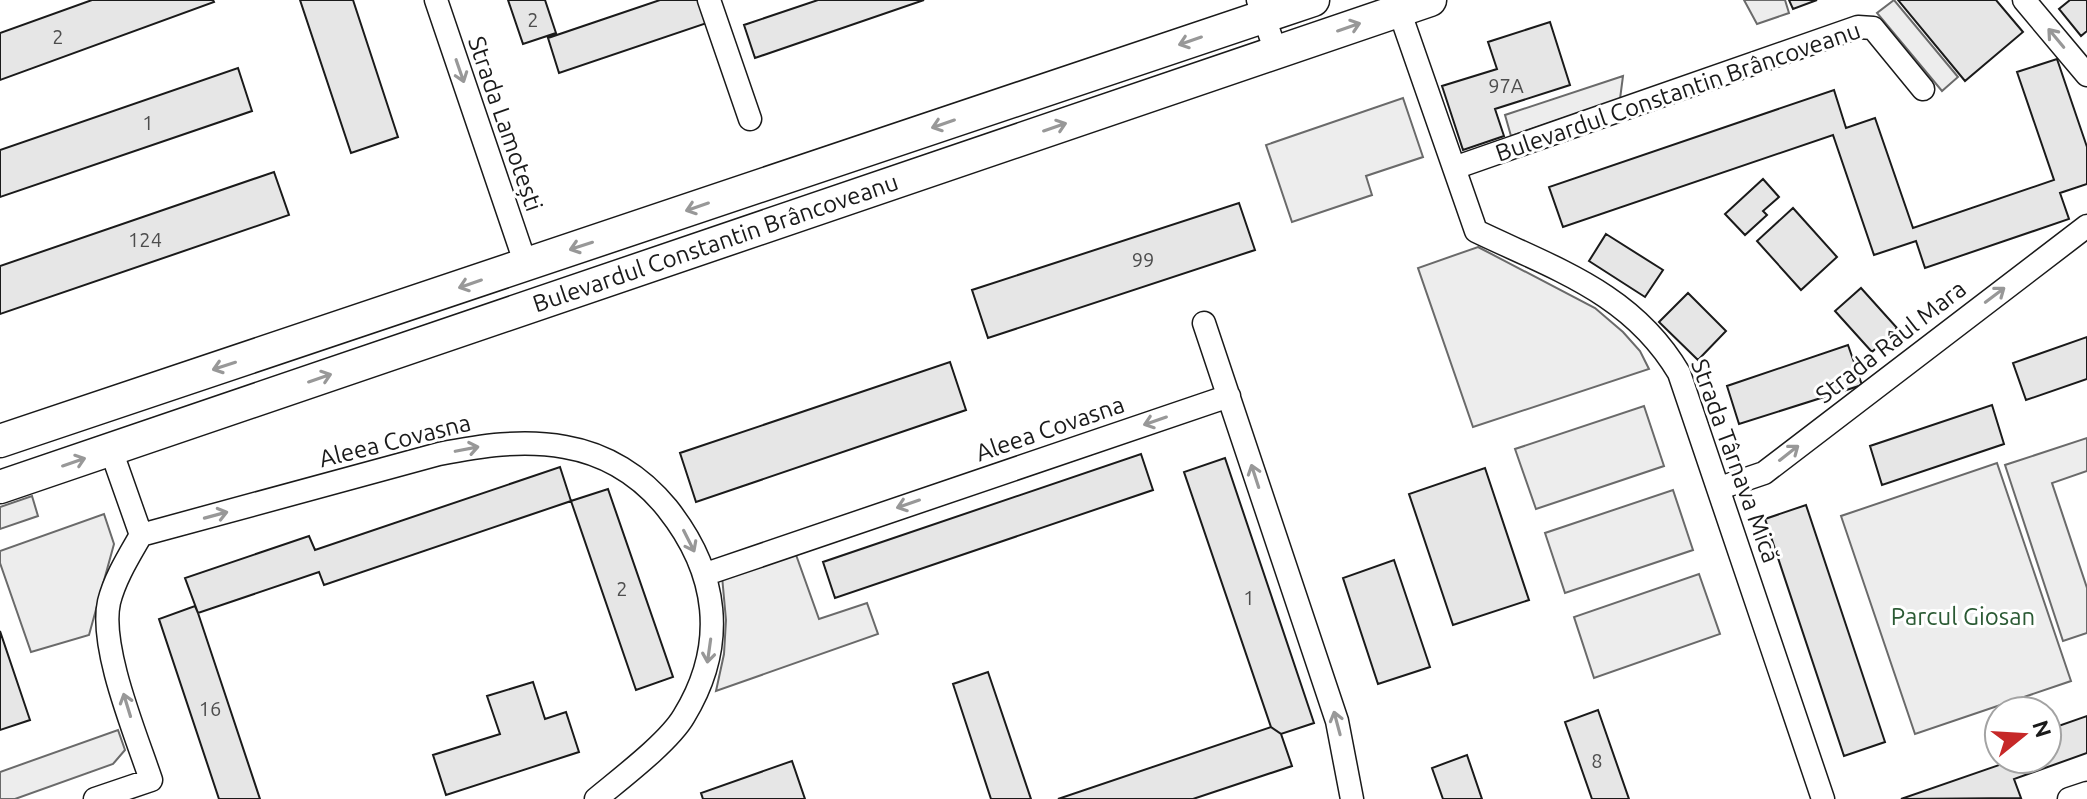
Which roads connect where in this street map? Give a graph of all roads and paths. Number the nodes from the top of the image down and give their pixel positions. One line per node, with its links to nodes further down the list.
1 (436, 0): 14 (street, Strada Lamotești, one-way to 14)
2 (709, 0): 11 (street)
3 (1313, 0): 6 (main road, Bulevardul Constantin Brâncoveanu)
4 (1430, 0): 7 (main road, Bulevardul Constantin Brâncoveanu)
5 (2024, 0): 9 (street, one-way to 5)
6 (1261, 8): 8 (street); 14 (main road, Bulevardul Constantin Brâncoveanu, one-way to 14)
7 (1399, 10): 8 (main road, Bulevardul Constantin Brâncoveanu, one-way to 7); 12 (street, Strada Târnava Mică)
8 (1276, 52): 18 (main road, Bulevardul Constantin Brâncoveanu, one-way to 8)
9 (2087, 75)
10 (1923, 89): 12 (street, Bulevardul Constantin Brâncoveanu)
11 (750, 119)
12 (1454, 168): 20 (street, Strada Târnava Mică)
13 (2087, 226): 20 (street, Strada Râul Mara, one-way to 13)
14 (526, 265): 17 (main road, Bulevardul Constantin Brâncoveanu, one-way to 17)
15 (1204, 323): 16 (street)
16 (1229, 396): 22 (street, Aleea Covasna, one-way to 22); 26 (street, one-way to 16)
17 (0, 441)
18 (111, 450): 19 (main road, Bulevardul Constantin Brâncoveanu, one-way to 18); 21 (street)
19 (0, 487)
20 (1720, 488): 27 (street, Strada Târnava Mică)
21 (141, 535): 22 (street, Aleea Covasna, one-way to 22); 24 (street, one-way to 21)
22 (706, 574): 25 (street, Aleea Covasna, one-way to 25)
23 (2087, 793): 28 (street)
24 (95, 799)
25 (596, 799)
26 (1352, 799)
27 (1823, 799)
28 (2069, 799)

